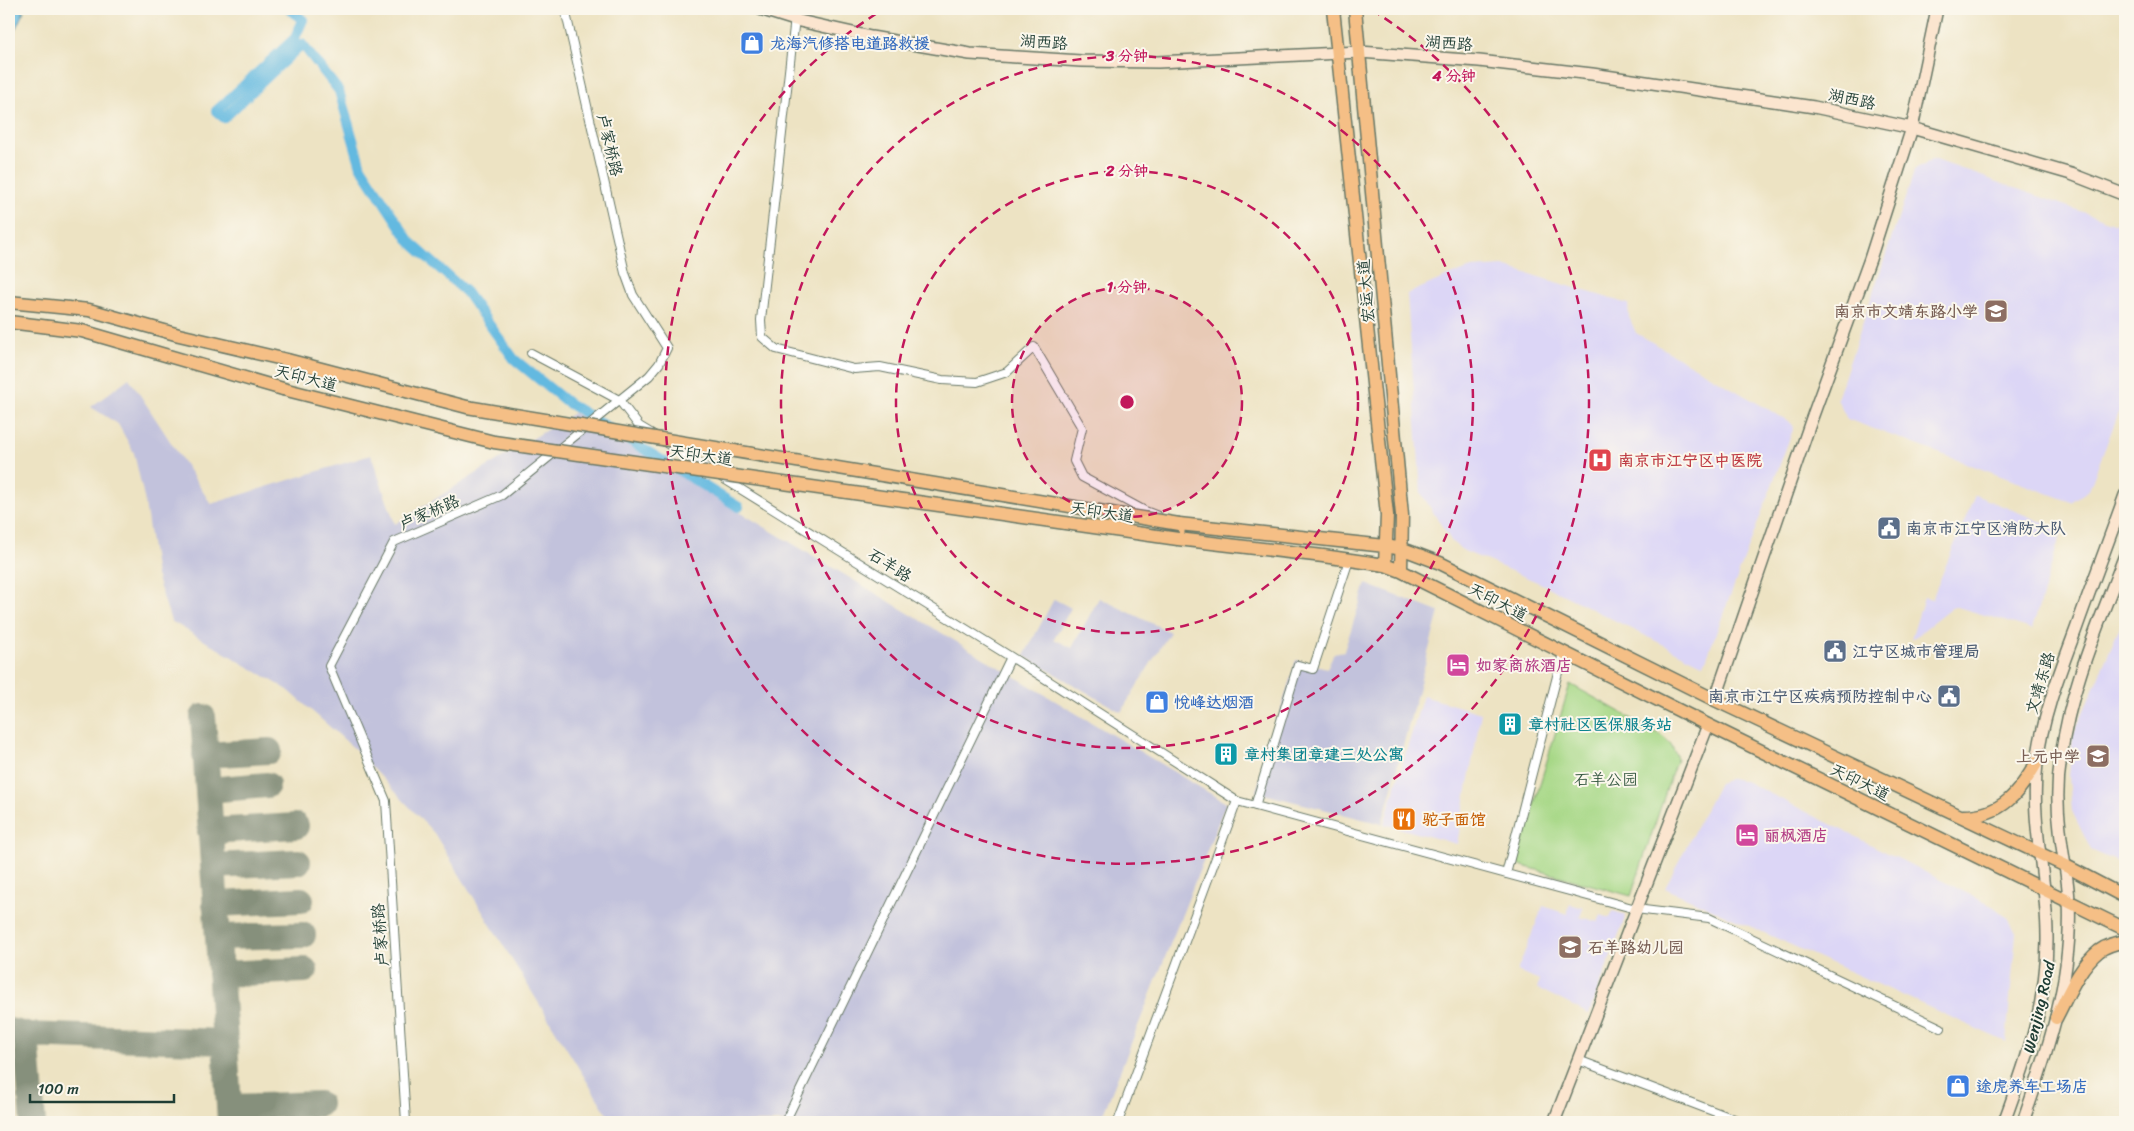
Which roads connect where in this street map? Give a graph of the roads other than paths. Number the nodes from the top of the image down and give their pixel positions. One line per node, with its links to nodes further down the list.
1 (565, 9): 14 (street, 卢家桥路)
2 (760, 9): 6 (main road, 湖西路)
3 (1333, 9): 8 (main road, 宏运大道)
4 (1355, 9): 7 (main road, 宏运大道)
5 (1937, 9): 9 (main road)
6 (796, 14): 8 (main road, 湖西路); 16 (street)
7 (1360, 52): 8 (main road, 湖西路); 9 (main road, 湖西路); 19 (main road, 宏运大道)
8 (1338, 53): 18 (main road, 宏运大道)
9 (1912, 128): 10 (main road, 湖西路); 26 (main road)
10 (2125, 195)
11 (9, 302): 16 (main road, 天印大道, bridge)
12 (9, 322): 17 (main road, 天印大道, bridge)
13 (531, 353): 14 (street, 石羊路)
14 (619, 400): 25 (street, 石羊路); 44 (street, 卢家桥路)
15 (2125, 495): 28 (main road, 文靖东路)
16 (1179, 524): 17 (main road); 18 (main road, 天印大道)
17 (1178, 539): 21 (main road, 天印大道)
18 (1386, 546): 19 (main road, 天印大道); 22 (main road, 宏运大道)
19 (1403, 549): 23 (main road, 宏运大道); 26 (main road, 天印大道)
20 (2125, 555): 33 (main road)
21 (1349, 560): 22 (main road, 天印大道); 30 (street)
22 (1385, 566): 23 (main road, 天印大道)
23 (1401, 571): 24 (main road, 天印大道)
24 (1563, 653): 27 (main road, 天印大道); 34 (street)
25 (1011, 656): 29 (street, 石羊路); 45 (street)
26 (1715, 700): 31 (main road, 天印大道)
27 (1708, 725): 35 (main road, 天印大道); 38 (main road)
28 (2037, 762): 31 (main road); 32 (main road, 文靖东路)
29 (1237, 801): 30 (street, 石羊路); 46 (street)
30 (1255, 806): 34 (street, 石羊路)
31 (1960, 816): 32 (main road, 天印大道)
32 (2038, 853): 33 (main road, 天印大道); 35 (main road, 文靖东路)
33 (2066, 866): 36 (main road, 天印大道); 37 (main road, Wenjing Road)
34 (1506, 874): 38 (street, 石羊路)
35 (2045, 890): 37 (main road, 天印大道); 49 (main road, Wenjing Road)
36 (2125, 897)
37 (2069, 902): 39 (main road, 天印大道); 41 (main road, Wenjing Road)
38 (1636, 908): 42 (street, 石羊路); 43 (main road)
39 (2125, 928)
40 (2125, 941): 41 (main road)
41 (2056, 1018): 50 (main road, Wenjing Road)
42 (1941, 1028)
43 (1578, 1060): 47 (main road); 48 (street)
44 (406, 1122)
45 (786, 1122)
46 (1118, 1122)
47 (1554, 1122)
48 (1742, 1122)
49 (2004, 1122)
50 (2023, 1122)

